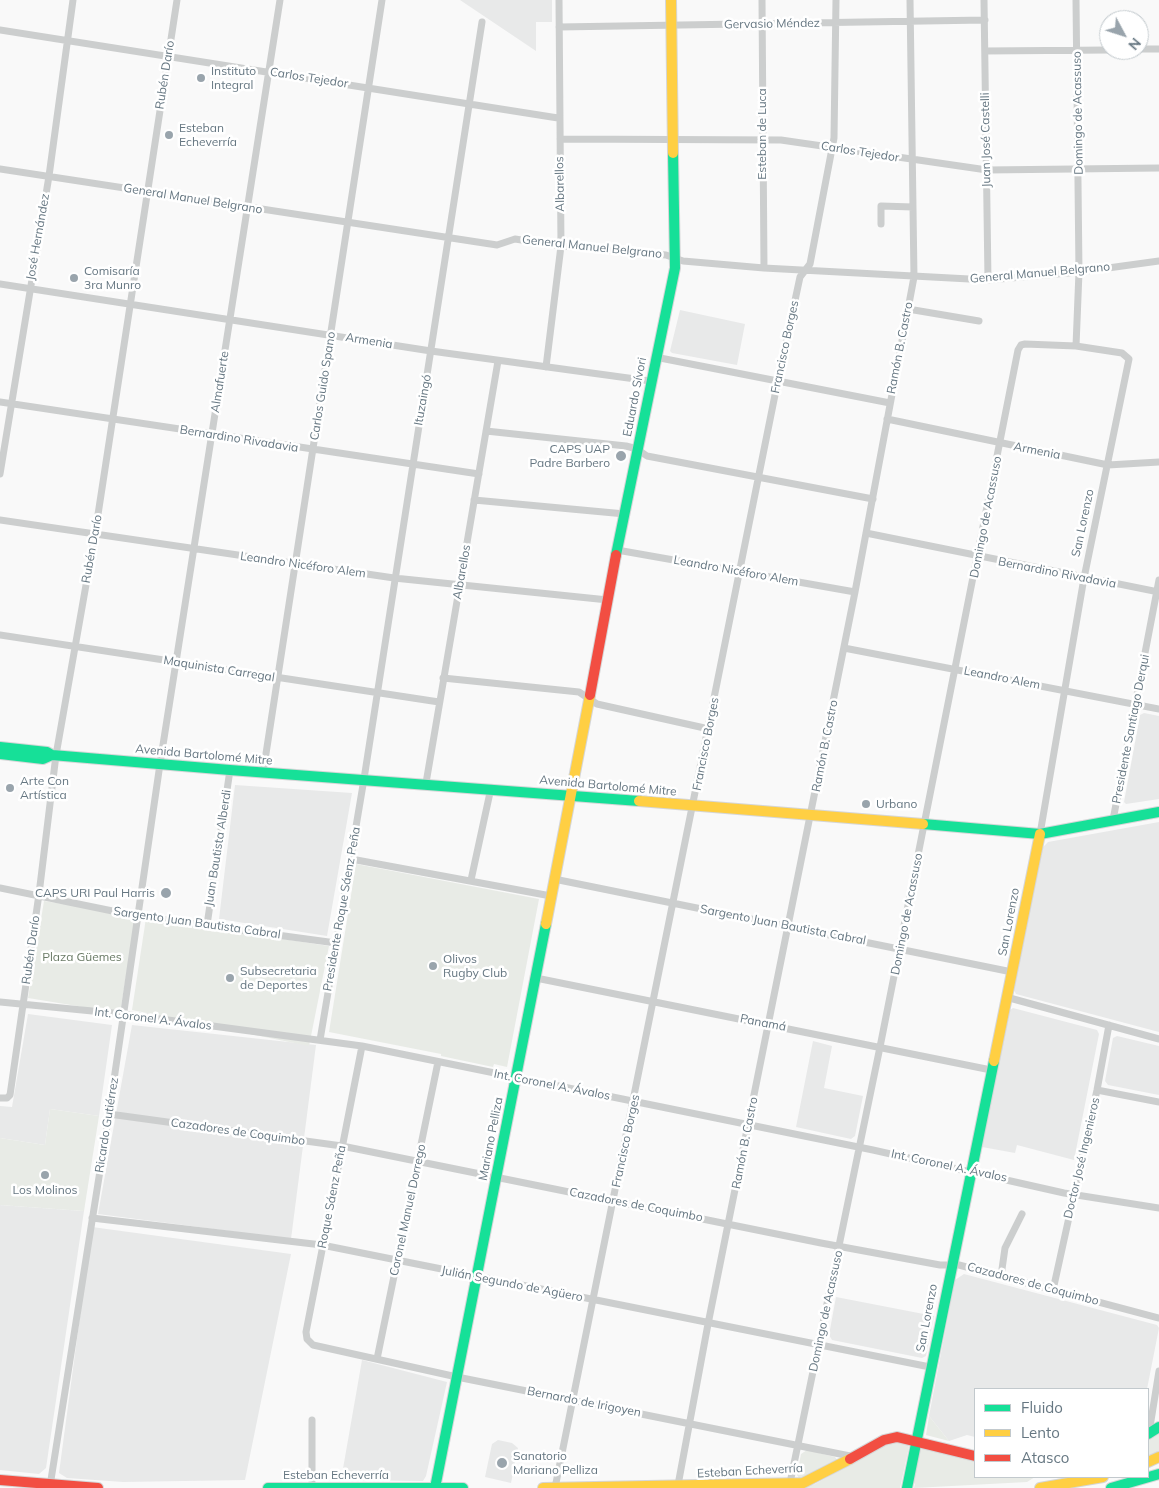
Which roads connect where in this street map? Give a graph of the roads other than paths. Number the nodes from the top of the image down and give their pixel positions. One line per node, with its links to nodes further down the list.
1 (73, 0): 20 (street, José Hernández)
2 (177, 0): 24 (street, Rubén Darío)
3 (280, 0): 25 (street, Almafuerte)
4 (382, 0): 26 (street, Carlos Guido Spano)
5 (558, 0): 18 (street, Albarellos)
6 (671, 0): 17 (main road, Eduardo Sívori)
7 (762, 0): 16 (street, Esteban de Luca)
8 (836, 0): 14 (street, Francisco Borges)
9 (910, 0): 15 (street, Ramón B. Castro)
10 (984, 0): 12 (street, Juan José Castelli)
11 (1076, 0): 21 (street, Domingo de Acassuso)
12 (985, 20): 15 (street, Gervasio Méndez); 23 (street, Juan José Castelli)
13 (482, 22): 27 (street, Ituzaingó)
14 (836, 23): 15 (street, Gervasio Méndez); 16 (street, Gervasio Méndez); 32 (street, Francisco Borges)
15 (912, 23): 33 (street, Ramón B. Castro)
16 (762, 24): 17 (street, Gervasio Méndez); 31 (street, Esteban de Luca)
17 (671, 26): 18 (street, Gervasio Méndez); 30 (main road, Eduardo Sívori)
18 (559, 27): 28 (street, Albarellos)
19 (0, 30): 20 (street, Carlos Tejedor)
20 (67, 40): 24 (street, Carlos Tejedor); 38 (street, José Hernández)
21 (1077, 50): 22 (street); 23 (street); 36 (street, Domingo de Acassuso)
22 (1099, 50)
23 (985, 51): 37 (street, Juan José Castelli)
24 (168, 56): 25 (street, Carlos Tejedor); 39 (street, Rubén Darío)
25 (269, 72): 26 (street, Carlos Tejedor); 40 (street, Almafuerte)
26 (368, 88): 27 (street, Carlos Tejedor); 42 (street, Carlos Guido Spano)
27 (469, 104): 28 (street, Carlos Tejedor); 44 (street, Ituzaingó)
28 (558, 118): 29 (street, Albarellos)
29 (560, 139): 30 (street, Carlos Tejedor); 45 (street, Albarellos)
30 (673, 139): 31 (street, Carlos Tejedor); 46 (main road, Eduardo Sívori)
31 (762, 140): 32 (street, Carlos Tejedor); 48 (street, Esteban de Luca)
32 (832, 147): 33 (street, Carlos Tejedor); 49 (street, Francisco Borges)
33 (914, 160): 37 (street, Carlos Tejedor); 41 (street, Ramón B. Castro)
34 (1159, 168): 36 (street, Carlos Tejedor)
35 (0, 169): 38 (street, General Manuel Belgrano)
36 (1078, 169): 37 (street, Carlos Tejedor); 50 (street, Domingo de Acassuso)
37 (987, 170): 52 (street, Juan José Castelli)
38 (48, 176): 39 (street, General Manuel Belgrano); 54 (street, José Hernández)
39 (148, 192): 40 (street, General Manuel Belgrano); 55 (street, Rubén Darío)
40 (248, 207): 42 (street, General Manuel Belgrano); 57 (street, Almafuerte)
41 (913, 207): 43 (street); 51 (street, Ramón B. Castro)
42 (349, 223): 44 (street, General Manuel Belgrano); 59 (street, Carlos Guido Spano)
43 (881, 224)
44 (448, 237): 45 (street, General Manuel Belgrano); 61 (street, Ituzaingó)
45 (561, 246): 46 (street, General Manuel Belgrano); 64 (street, Albarellos)
46 (676, 258): 48 (street, General Manuel Belgrano); 62 (main road, Eduardo Sívori)
47 (1159, 261): 50 (street, General Manuel Belgrano)
48 (764, 268): 49 (street, General Manuel Belgrano)
49 (804, 271): 51 (street, General Manuel Belgrano); 65 (street, Francisco Borges)
50 (1079, 272): 52 (street, General Manuel Belgrano); 60 (street, Domingo de Acassuso)
51 (914, 277): 52 (street, General Manuel Belgrano); 56 (street, Ramón B. Castro)
52 (988, 280)
53 (0, 284): 54 (street, Armenia)
54 (30, 289): 55 (street, Armenia); 69 (street, José Hernández)
55 (130, 304): 57 (street, Armenia); 70 (street, Rubén Darío)
56 (908, 309): 58 (street); 68 (street, Ramón B. Castro)
57 (230, 320): 59 (street, Armenia); 73 (street, Almafuerte)
58 (978, 321)
59 (331, 335): 61 (street, Armenia); 76 (street, Carlos Guido Spano)
60 (1076, 346): 74 (street, Domingo de Acassuso); 79 (street, San Lorenzo)
61 (431, 351): 63 (street, Armenia); 78 (street, Ituzaingó)
62 (655, 357): 65 (street); 66 (main road, Eduardo Sívori)
63 (498, 361): 64 (street, Armenia); 72 (street, Albarellos)
64 (546, 367): 66 (street, Armenia)
65 (778, 380): 68 (street); 82 (street, Francisco Borges)
66 (650, 381): 75 (main road, Eduardo Sívori)
67 (0, 402): 69 (street, Bernardino Rivadavia)
68 (890, 403): 71 (street, Ramón B. Castro)
69 (11, 404): 70 (street, Bernardino Rivadavia); 80 (street, José Hernández)
70 (113, 418): 73 (street, Bernardino Rivadavia); 88 (street, Rubén Darío)
71 (887, 419): 74 (street, Armenia); 83 (street, Ramón B. Castro)
72 (486, 431): 75 (street); 81 (street, Albarellos)
73 (212, 434): 76 (street, Bernardino Rivadavia); 89 (street, Almafuerte)
74 (1000, 444): 79 (street, Armenia); 91 (street, Domingo de Acassuso)
75 (637, 449): 82 (street); 85 (main road, Eduardo Sívori)
76 (312, 450): 78 (street, Bernardino Rivadavia); 92 (street, Carlos Guido Spano)
77 (1159, 462): 79 (street, Armenia)
78 (412, 464): 81 (street, Bernardino Rivadavia); 94 (street, Ituzaingó)
79 (1108, 465): 95 (street, San Lorenzo)
80 (0, 474)
81 (479, 474): 84 (street, Albarellos)
82 (759, 476): 83 (street); 93 (street, Francisco Borges)
83 (873, 499): 87 (street, Ramón B. Castro)
84 (474, 500): 85 (street); 97 (street, Albarellos)
85 (624, 514): 90 (main road, Eduardo Sívori)
86 (0, 520): 88 (street, Leandro Nicéforo Alem)
87 (866, 533): 91 (street, Bernardino Rivadavia); 98 (street, Ramón B. Castro)
88 (95, 534): 89 (street, Leandro Nicéforo Alem); 102 (street, Rubén Darío)
89 (194, 549): 92 (street, Leandro Nicéforo Alem); 104 (street, Almafuerte)
90 (617, 550): 93 (street, Leandro Nicéforo Alem); 100 (main road, Eduardo Sívori)
91 (978, 558): 95 (street, Bernardino Rivadavia); 105 (street, Domingo de Acassuso)
92 (295, 564): 94 (street, Leandro Nicéforo Alem); 107 (street, Carlos Guido Spano)
93 (740, 572): 98 (street, Leandro Nicéforo Alem); 114 (street, Francisco Borges)
94 (394, 578): 97 (street, Leandro Nicéforo Alem); 109 (street, Ituzaingó)
95 (1084, 578): 99 (street, Bernardino Rivadavia); 108 (street, San Lorenzo)
96 (1159, 580): 99 (street, Presidente Santiago Derqui)
97 (459, 585): 100 (street, Leandro Nicéforo Alem); 106 (street, Albarellos)
98 (855, 592): 103 (street, Ramón B. Castro)
99 (1158, 592): 112 (street, Presidente Santiago Derqui)
100 (608, 600): 110 (main road, Eduardo Sívori)
101 (0, 635): 102 (street, Maquinista Carregal)
102 (75, 648): 104 (street, Maquinista Carregal); 117 (street, Rubén Darío)
103 (844, 648): 105 (street, Leandro Alem); 127 (street, Ramón B. Castro)
104 (177, 662): 107 (street, Maquinista Carregal); 118 (street, Almafuerte)
105 (956, 670): 108 (street, Leandro Alem); 129 (street, Domingo de Acassuso)
106 (443, 678): 110 (street); 111 (street, Albarellos)
107 (277, 679): 109 (street, Maquinista Carregal); 120 (street, Carlos Guido Spano)
108 (1066, 691): 112 (street, Leandro Alem); 130 (street, San Lorenzo)
109 (376, 693): 111 (street, Maquinista Carregal); 121 (street, Ituzaingó)
110 (589, 698): 114 (street); 124 (main road, Eduardo Sívori)
111 (439, 702): 122 (street, Albarellos)
112 (1136, 705): 113 (street, Leandro Alem); 128 (street, Presidente Santiago Derqui)
113 (1159, 709)
114 (709, 730): 125 (street, Francisco Borges)
115 (0, 747): 117 (main road, Avenida Bartolomé Mitre)
116 (0, 754): 117 (main road, Avenida Bartolomé Mitre)
117 (54, 755): 118 (main road, Avenida Bartolomé Mitre); 135 (street, Rubén Darío)
118 (160, 764): 119 (main road, Avenida Bartolomé Mitre); 138 (street, Ricardo Gutiérrez)
119 (230, 770): 120 (main road, Avenida Bartolomé Mitre); 139 (street, Juan Bautista Alberdi)
120 (263, 773): 121 (main road, Avenida Bartolomé Mitre)
121 (364, 779): 122 (main road, Avenida Bartolomé Mitre); 131 (street, Presidente Roque Sáenz Peña)
122 (426, 783): 123 (main road, Avenida Bartolomé Mitre)
123 (491, 788): 124 (main road, Avenida Bartolomé Mitre); 133 (street)
124 (569, 795): 125 (main road, Avenida Bartolomé Mitre); 132 (main road, Mariano Pelliza)
125 (694, 806): 127 (main road, Avenida Bartolomé Mitre); 137 (street, Francisco Borges)
126 (1159, 812): 128 (main road, Avenida Bartolomé Mitre)
127 (812, 816): 129 (main road, Avenida Bartolomé Mitre); 140 (street, Ramón B. Castro)
128 (1113, 820): 130 (main road, Avenida Bartolomé Mitre)
129 (925, 824): 130 (main road, Avenida Bartolomé Mitre); 142 (street, Domingo de Acassuso)
130 (1040, 834): 143 (main road, San Lorenzo)
131 (351, 859): 133 (street); 141 (street, Presidente Roque Sáenz Peña)
132 (554, 879): 136 (main road, Mariano Pelliza); 137 (street, Sargento Juan Bautista Cabral)
133 (470, 880): 136 (street)
134 (0, 888): 135 (street, Sargento Juan Bautista Cabral)
135 (39, 894): 138 (street, Sargento Juan Bautista Cabral); 148 (street, Rubén Darío)
136 (551, 896): 144 (main road, Mariano Pelliza)
137 (674, 903): 140 (street, Sargento Juan Bautista Cabral); 147 (street, Francisco Borges)
138 (137, 916): 139 (street, Sargento Juan Bautista Cabral); 149 (street, Ricardo Gutiérrez)
139 (206, 925): 141 (street, Sargento Juan Bautista Cabral)
140 (789, 927): 142 (street, Sargento Juan Bautista Cabral); 150 (street, Ramón B. Castro)
141 (336, 943): 153 (street, Presidente Roque Sáenz Peña)
142 (900, 948): 143 (street, Sargento Juan Bautista Cabral); 155 (street, Domingo de Acassuso)
143 (1012, 972): 145 (main road, San Lorenzo)
144 (536, 978): 147 (street, Panamá); 158 (main road, Mariano Pelliza)
145 (1006, 998): 151 (street); 157 (main road, San Lorenzo)
146 (0, 1002): 148 (street, Int. Coronel A. Ávalos)
147 (654, 1002): 150 (street, Panamá); 161 (street, Francisco Borges)
148 (23, 1005): 149 (street, Int. Coronel A. Ávalos); 160 (street, Rubén Darío)
149 (122, 1014): 153 (street, Int. Coronel A. Ávalos); 163 (street, Ricardo Gutiérrez)
150 (768, 1024): 155 (street, Panamá); 164 (street, Ramón B. Castro)
151 (1109, 1025): 152 (street); 159 (street, Doctor José Ingenieros)
152 (1159, 1039)
153 (320, 1040): 154 (street, Int. Coronel A. Ávalos)
154 (362, 1046): 156 (street, Int. Coronel A. Ávalos); 165 (street, Roque Sáenz Peña)
155 (880, 1047): 157 (street, Panamá); 166 (street, Domingo de Acassuso)
156 (438, 1062): 158 (street, Int. Coronel A. Ávalos); 167 (street, Coronel Manuel Dorrego)
157 (991, 1070): 168 (main road, San Lorenzo)
158 (516, 1078): 161 (street, Int. Coronel A. Ávalos); 169 (main road, Mariano Pelliza)
159 (1098, 1090): 162 (street); 170 (street, Doctor José Ingenieros)
160 (3, 1098)
161 (634, 1101): 164 (street, Int. Coronel A. Ávalos); 171 (street, Francisco Borges)
162 (1159, 1102)
163 (109, 1114): 165 (street, Cazadores de Coquimbo); 174 (street, Ricardo Gutiérrez)
164 (748, 1124): 166 (street, Int. Coronel A. Ávalos); 175 (street, Ramón B. Castro)
165 (342, 1146): 167 (street, Cazadores de Coquimbo); 176 (street, Roque Sáenz Peña)
166 (859, 1147): 168 (street, Int. Coronel A. Ávalos); 177 (street, Domingo de Acassuso)
167 (418, 1162): 169 (street, Cazadores de Coquimbo); 178 (street, Coronel Manuel Dorrego)
168 (971, 1170): 170 (street, Int. Coronel A. Ávalos); 179 (main road, San Lorenzo)
169 (496, 1177): 171 (street, Cazadores de Coquimbo); 181 (main road, Mariano Pelliza)
170 (1074, 1193): 172 (street, Int. Coronel A. Ávalos); 182 (street, Doctor José Ingenieros)
171 (614, 1201): 175 (street, Cazadores de Coquimbo); 183 (street, Francisco Borges)
172 (1159, 1208)
173 (1022, 1214): 180 (street)
174 (92, 1218): 176 (street, Julián Segundo de Agüero); 204 (street, Ricardo Gutiérrez)
175 (729, 1224): 177 (street, Cazadores de Coquimbo); 185 (street, Ramón B. Castro)
176 (322, 1245): 178 (street, Julián Segundo de Agüero); 186 (street, Roque Sáenz Peña)
177 (840, 1246): 179 (street, Cazadores de Coquimbo); 187 (street, Domingo de Acassuso)
178 (397, 1260): 181 (street, Julián Segundo de Agüero); 188 (street, Coronel Manuel Dorrego)
179 (950, 1266): 180 (street, Cazadores de Coquimbo); 189 (main road, San Lorenzo)
180 (1001, 1276): 182 (street, Cazadores de Coquimbo)
181 (476, 1277): 183 (street, Julián Segundo de Agüero); 191 (main road, Mariano Pelliza)
182 (1053, 1290): 184 (street, Cazadores de Coquimbo)
183 (594, 1300): 185 (street, Julián Segundo de Agüero); 192 (street, Francisco Borges)
184 (1159, 1318)
185 (708, 1324): 187 (street, Julián Segundo de Agüero); 194 (street, Ramón B. Castro)
186 (314, 1345): 188 (street, Bernardo de Irigoyen)
187 (819, 1345): 189 (street, Julián Segundo de Agüero); 197 (street, Domingo de Acassuso)
188 (377, 1359): 191 (street, Bernardo de Irigoyen)
189 (930, 1367): 196 (main road, San Lorenzo)
190 (1159, 1371): 195 (street)
191 (457, 1377): 192 (street, Bernardo de Irigoyen); 212 (main road, Mariano Pelliza)
192 (574, 1400): 194 (street, Bernardo de Irigoyen); 215 (street, Francisco Borges)
193 (312, 1420): 207 (street)
194 (689, 1423): 197 (street, Bernardo de Irigoyen); 205 (street, Ramón B. Castro)
195 (1149, 1428)
196 (915, 1440): 198 (main road, Esteban Echeverría); 199 (main road, Esteban Echeverría); 206 (main road, San Lorenzo)
197 (799, 1444): 198 (street, Bernardo de Irigoyen); 203 (street, Domingo de Acassuso)
198 (855, 1456): 203 (main road, Esteban Echeverría)
199 (974, 1456)
200 (1097, 1478): 216 (main road)
201 (1145, 1478): 217 (main road)
202 (0, 1480): 204 (main road)
203 (790, 1483): 208 (main road, Esteban Echeverría)
204 (50, 1486): 209 (main road)
205 (678, 1486): 208 (main road, Esteban Echeverría); 215 (main road, Esteban Echeverría)
206 (907, 1486)
207 (312, 1487): 210 (main road, Esteban Echeverría); 211 (main road, Esteban Echeverría)
208 (697, 1487)
209 (98, 1488)
210 (268, 1488)
211 (419, 1488): 212 (main road, Esteban Echeverría)
212 (435, 1488): 213 (main road, Esteban Echeverría)
213 (463, 1488)
214 (543, 1488): 215 (main road, Esteban Echeverría)
215 (555, 1488)
216 (1040, 1488)
217 (1111, 1488)

